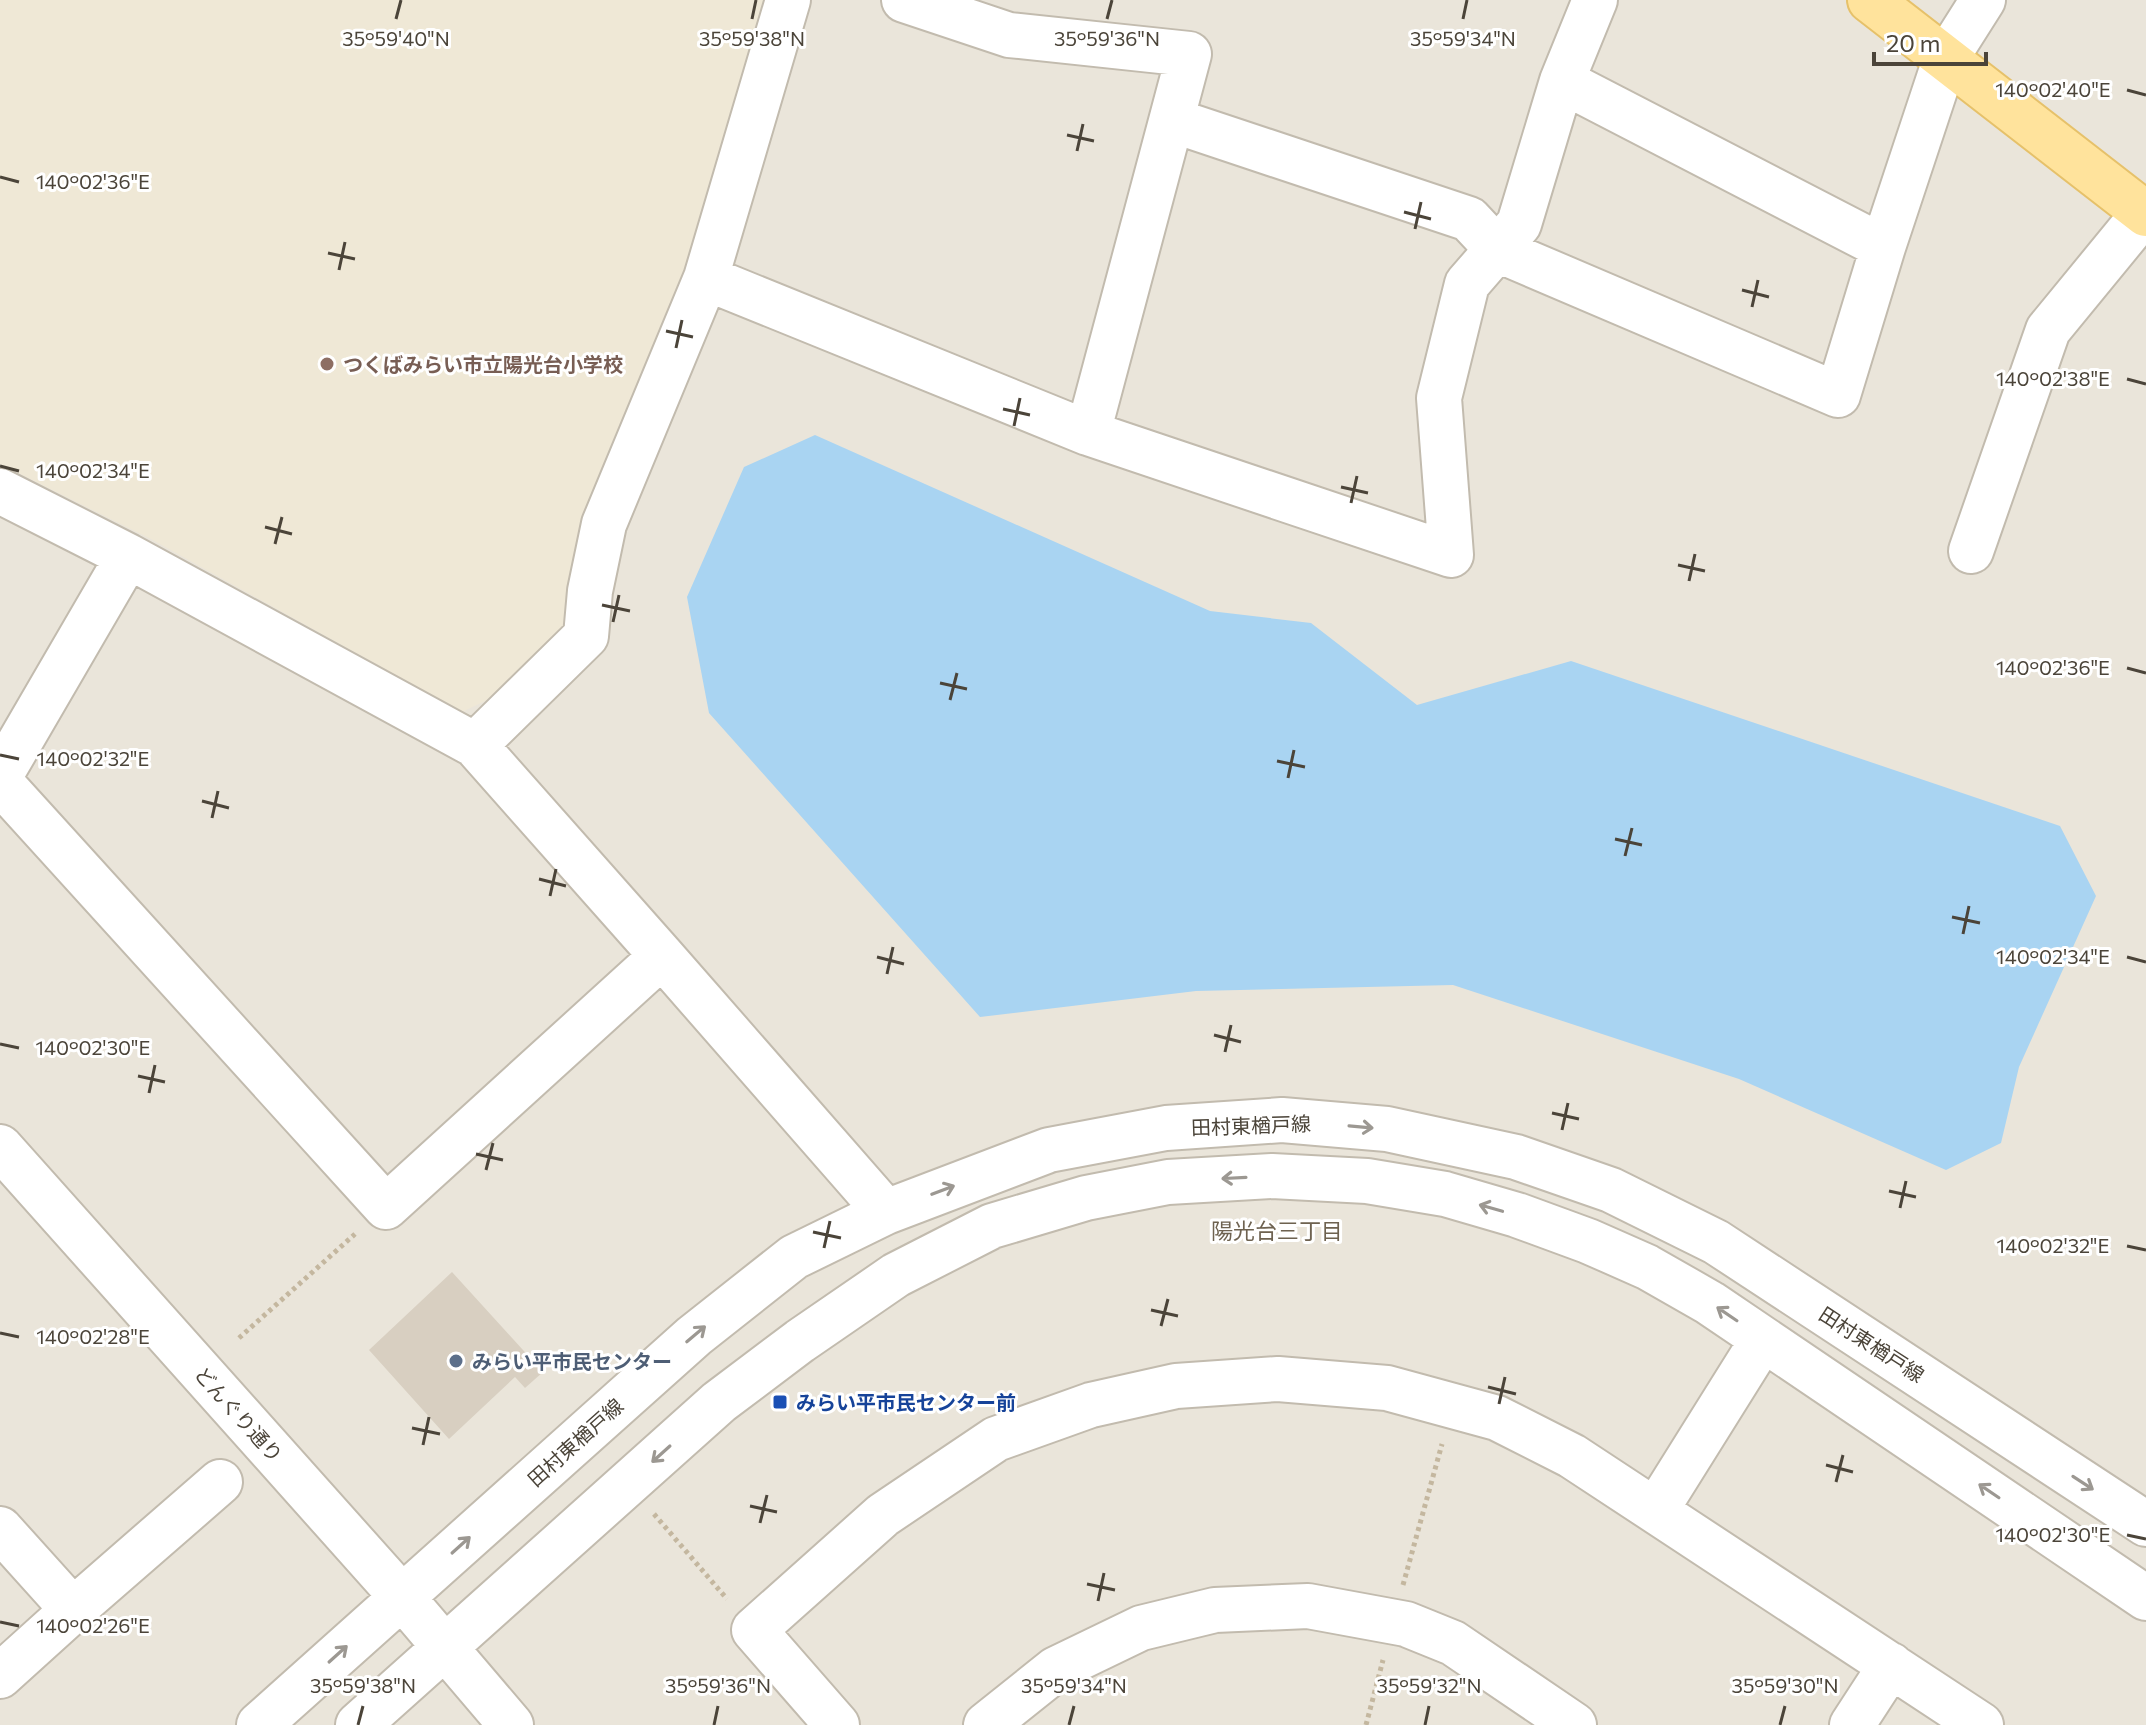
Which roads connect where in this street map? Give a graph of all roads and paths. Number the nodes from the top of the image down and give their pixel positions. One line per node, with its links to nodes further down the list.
1 (788, 0): 12 (street)
2 (904, 0): 8 (street)
3 (1595, 0): 7 (street)
4 (1870, 0): 6 (main road)
5 (1983, 0): 6 (street)
6 (1945, 60): 9 (main road); 10 (street)
7 (1562, 81): 10 (street); 11 (street)
8 (1172, 120): 11 (street); 13 (street)
9 (2145, 214): 15 (street)
10 (1883, 247): 11 (street)
11 (1498, 250): 13 (street)
12 (706, 278): 13 (street); 17 (street)
13 (1088, 433)
14 (0, 491): 16 (street)
15 (1971, 551)
16 (128, 556): 17 (street); 18 (street)
17 (475, 745): 19 (street)
18 (0, 779): 21 (street)
19 (662, 956): 21 (street); 22 (street)
20 (0, 1147): 31 (street, どんぐり通り)
21 (386, 1207): 23 (path)
22 (886, 1212): 29 (street, 田村東楢戸線, one-way to 29); 31 (street, 田村東楢戸線, one-way to 22)
23 (239, 1338)
24 (1763, 1339): 27 (street); 32 (street, one-way to 24); 36 (street, one-way to 36)
25 (1453, 1406): 27 (street); 34 (path); 35 (street)
26 (220, 1482): 33 (street)
27 (1656, 1510): 37 (street)
28 (654, 1514): 35 (path)
29 (2146, 1524)
30 (0, 1529): 33 (street)
31 (402, 1597): 36 (street, どんぐり通り); 39 (street, 田村東楢戸線, one-way to 31)
32 (2146, 1598)
33 (73, 1610): 38 (street)
34 (1392, 1622): 43 (street); 44 (path); 45 (street)
35 (754, 1630): 42 (street)
36 (444, 1648): 40 (street); 41 (street, どんぐり通り)
37 (1891, 1665): 46 (street); 47 (street)
38 (0, 1676)
39 (259, 1725)
40 (358, 1725)
41 (511, 1725)
42 (837, 1725)
43 (986, 1725)
44 (1366, 1725)
45 (1574, 1725)
46 (1852, 1725)
47 (1981, 1725)

